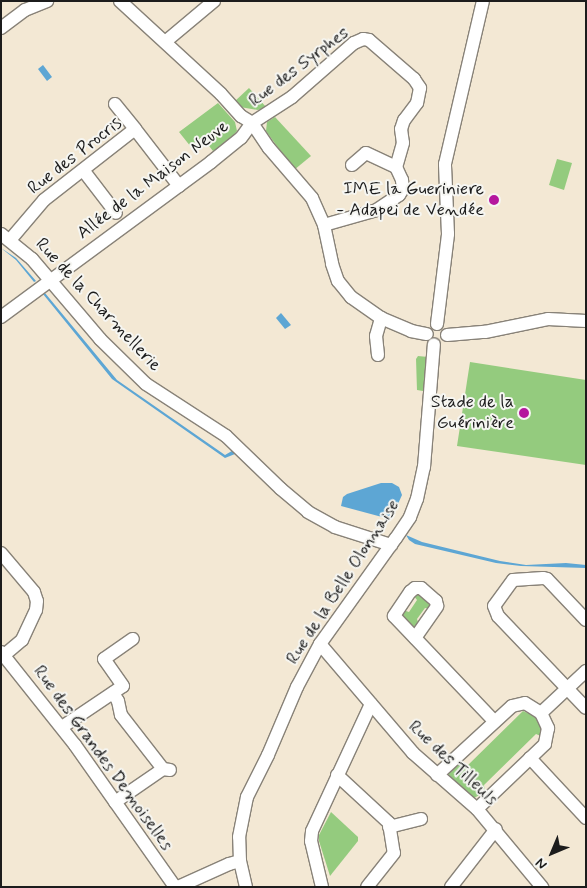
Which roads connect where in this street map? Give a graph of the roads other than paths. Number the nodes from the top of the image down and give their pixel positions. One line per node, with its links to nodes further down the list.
1 (47, 1): 5 (street)
2 (120, 1): 6 (street, Allée de la Maison Neuve)
3 (214, 1): 6 (street)
4 (483, 1): 21 (street)
5 (1, 28)
6 (165, 42): 8 (street, Allée de la Maison Neuve)
7 (116, 104): 9 (street)
8 (252, 123): 11 (street, Rue des Syrphes); 13 (street, Allée de la Maison Neuve); 15 (street)
9 (135, 129): 12 (street, Rue des Procris); 13 (street, Rue des Procris)
10 (352, 166): 11 (street)
11 (396, 167): 15 (street)
12 (83, 170): 14 (street); 16 (street, Rue des Procris)
13 (179, 186): 17 (street, Allée de la Maison Neuve)
14 (116, 213)
15 (324, 225): 19 (street)
16 (6, 237): 17 (street, Rue de la Charmellerie)
17 (50, 279): 18 (street, Allée de la Maison Neuve); 25 (street, Rue de la Charmellerie)
18 (1, 317)
19 (381, 318): 23 (street); 24 (street)
20 (586, 321): 22 (street)
21 (437, 324): 22 (street); 23 (street)
22 (447, 335): 23 (street)
23 (431, 339): 25 (street, Rue de la Belle Olonnaise)
24 (378, 355)
25 (391, 545): 30 (street, Rue de la Belle Olonnaise)
26 (2, 556): 31 (street)
27 (586, 620): 33 (street)
28 (415, 638): 38 (street)
29 (133, 639): 34 (street)
30 (320, 644): 35 (street, Rue des Tilleuls); 49 (street, Rue de la Belle Olonnaise)
31 (3, 653): 39 (street, Rue des Grandes Demoiselles)
32 (586, 671): 33 (street)
33 (568, 688): 36 (street); 37 (street)
34 (113, 694): 39 (street); 43 (street)
35 (371, 704): 41 (street); 42 (street, Rue des Tilleuls)
36 (586, 708)
37 (540, 713): 38 (street); 40 (street)
38 (495, 722): 42 (street)
39 (62, 727): 43 (street, Rue des Grandes Demoiselles)
40 (530, 758): 44 (street); 45 (street)
41 (337, 775): 47 (street); 53 (street)
42 (437, 775): 44 (street, Rue des Tilleuls)
43 (115, 802): 50 (street, Rue des Grandes Demoiselles)
44 (477, 808): 48 (street, Rue des Tilleuls)
45 (586, 818)
46 (421, 819): 47 (street)
47 (389, 827): 54 (street)
48 (496, 829): 55 (street); 56 (street, Rue des Tilleuls)
49 (240, 862): 51 (street); 52 (street, Rue de la Belle Olonnaise)
50 (174, 887)
51 (178, 887)
52 (246, 887)
53 (322, 887)
54 (367, 887)
55 (451, 887)
56 (542, 887)

